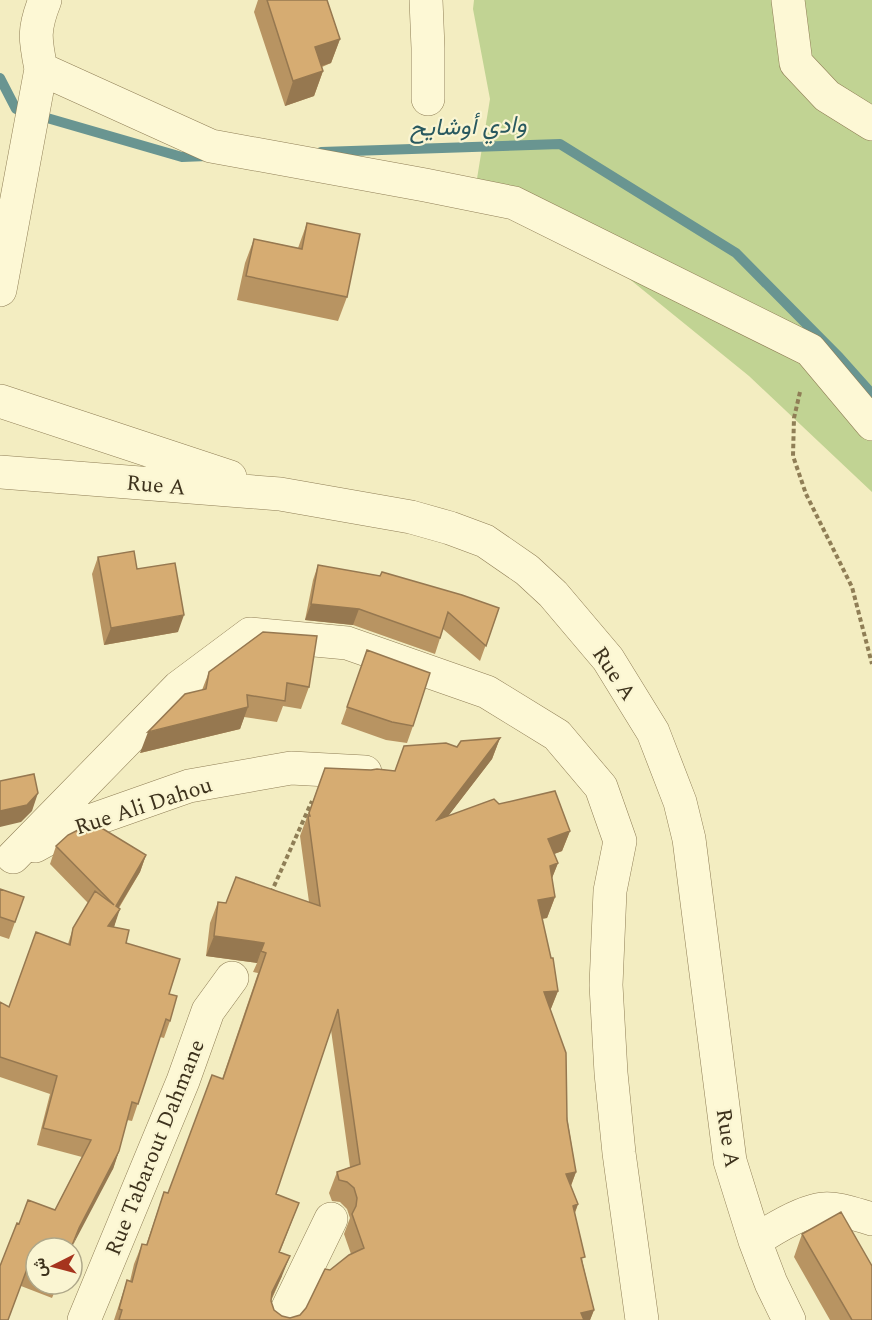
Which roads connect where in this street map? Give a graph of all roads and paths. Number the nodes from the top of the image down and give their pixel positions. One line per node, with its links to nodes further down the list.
1 (45, 0): 4 (street)
2 (426, 0): 5 (street)
3 (788, 0): 6 (street)
4 (41, 69): 7 (street); 8 (street)
5 (428, 99)
6 (872, 124)
7 (0, 290)
8 (810, 350): 10 (street); 13 (path)
9 (0, 401): 12 (street)
10 (872, 424)
11 (0, 472): 12 (street, Rue A)
12 (280, 494): 21 (street, Rue A)
13 (872, 664)
14 (326, 770): 15 (street, Rue Ali Dahou); 16 (street, Rue Ali Dahou); 17 (path)
15 (365, 772)
16 (6, 859): 24 (street)
17 (270, 895)
18 (232, 978): 22 (street, Rue Tabarout Dahmane)
19 (331, 1219): 23 (street)
20 (872, 1219): 21 (street)
21 (755, 1241): 25 (street, Rue A)
22 (84, 1320)
23 (282, 1320)
24 (642, 1320)
25 (789, 1320)

